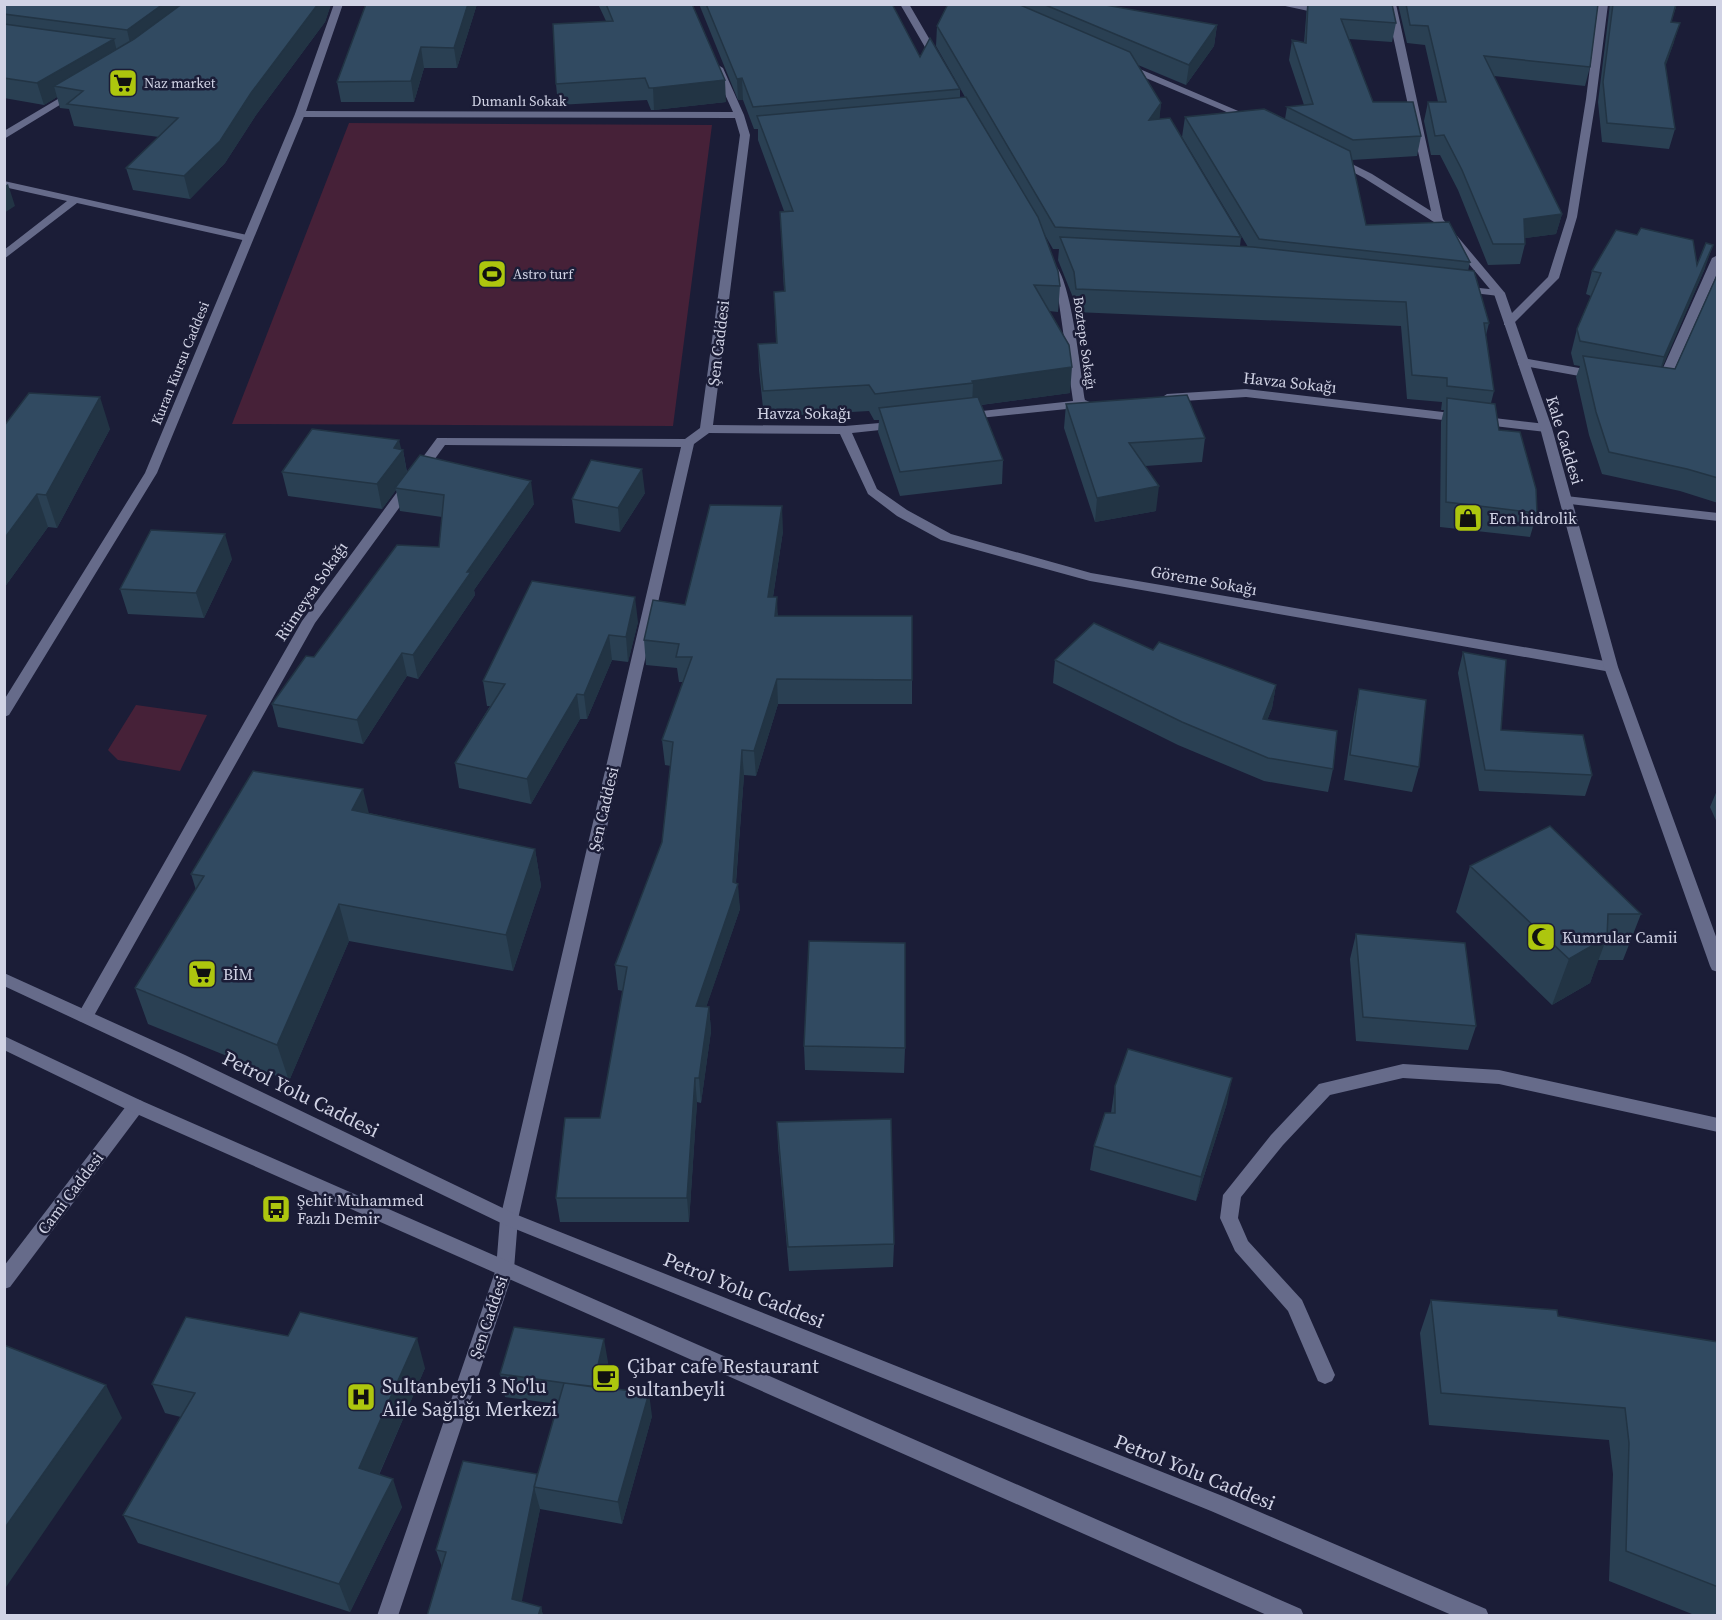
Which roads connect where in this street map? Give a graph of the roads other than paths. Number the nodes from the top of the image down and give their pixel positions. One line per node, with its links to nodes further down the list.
1 (339, 4): 15 (street, Kuran Kursu Caddesi)
2 (904, 4): 11 (street)
3 (1280, 4): 6 (street)
4 (1391, 4): 8 (street, Kale Caddesi)
5 (1603, 4): 29 (street)
6 (1334, 13)
7 (1381, 17): 8 (street)
8 (1393, 18): 22 (street, Kale Caddesi)
9 (712, 55): 16 (street, Şen Caddesi)
10 (1114, 62): 12 (street)
11 (940, 65)
12 (1135, 71): 14 (street); 17 (street)
13 (85, 87): 18 (street)
14 (1147, 91)
15 (300, 114): 16 (street, Dumanlı Sokak); 23 (street, Kuran Kursu Caddesi)
16 (739, 115): 39 (street, Şen Caddesi)
17 (1262, 124)
18 (4, 136)
19 (1325, 153): 22 (street)
20 (4, 184): 21 (street)
21 (75, 200): 23 (street); 25 (street)
22 (1438, 220): 28 (street, Kale Caddesi)
23 (247, 238): 45 (street, Kuran Kursu Caddesi)
24 (1053, 254): 35 (street, Boztepe Sokağı)
25 (4, 256)
26 (1718, 258): 32 (street)
27 (1443, 287): 28 (street)
28 (1499, 293): 29 (street, Kale Caddesi)
29 (1508, 323): 30 (street, Kale Caddesi)
30 (1522, 362): 31 (street); 38 (street, Kale Caddesi)
31 (1604, 376)
32 (1650, 385)
33 (1150, 399): 38 (street, Havza Sokağı)
34 (1103, 402): 35 (street)
35 (1079, 403): 36 (street)
36 (951, 418)
37 (916, 422): 40 (street, Havza Sokağı)
38 (1546, 428): 42 (street, Kale Caddesi)
39 (706, 429): 40 (street, Havza Sokağı); 41 (street)
40 (846, 430): 44 (street, Göreme Sokağı)
41 (688, 443): 48 (street, Rümeysa Sokağı); 52 (street, Şen Caddesi)
42 (1566, 500): 43 (street); 44 (street, Kale Caddesi)
43 (1718, 516)
44 (1611, 667): 46 (street, Kale Caddesi)
45 (4, 712)
46 (1718, 966)
47 (4, 979): 48 (street, Petrol Yolu Caddesi)
48 (85, 1016): 52 (street, Petrol Yolu Caddesi)
49 (4, 1041): 50 (street)
50 (136, 1106): 53 (street); 54 (street, Cami Caddesi)
51 (1718, 1125): 55 (street)
52 (509, 1219): 53 (street, Şen Caddesi); 58 (street, Petrol Yolu Caddesi)
53 (505, 1269): 56 (street, Şen Caddesi); 57 (street)
54 (4, 1281)
55 (1325, 1375)
56 (387, 1616)
57 (1294, 1616)
58 (1479, 1616)

